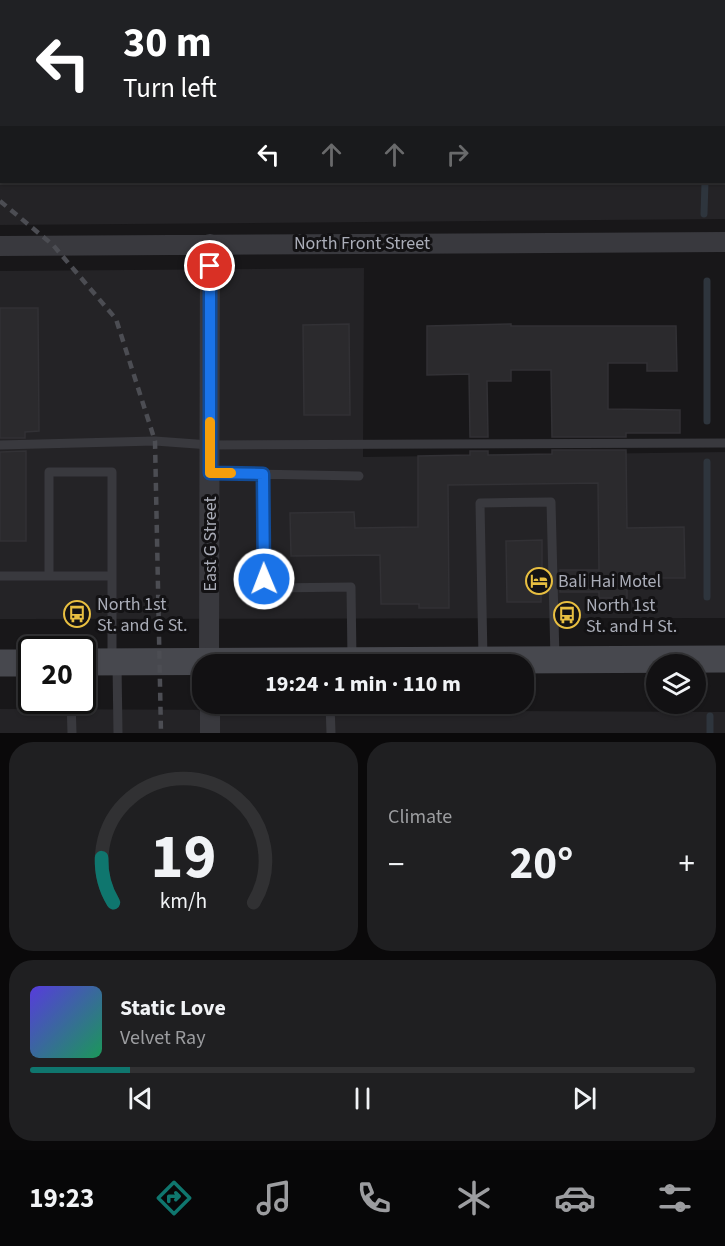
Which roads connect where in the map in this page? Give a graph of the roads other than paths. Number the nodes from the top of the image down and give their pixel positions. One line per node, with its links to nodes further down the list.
1 (725, 242): 2 (street, North Front Street)
2 (210, 244): 3 (street, North Front Street); 6 (street, East G Street)
3 (0, 246)
4 (725, 443): 6 (lane)
5 (0, 445): 6 (lane)
6 (210, 445): 7 (street, East G Street)
7 (210, 473): 8 (lane); 13 (street, East G Street)
8 (263, 474): 9 (lane); 14 (lane)
9 (358, 476)
10 (0, 576): 11 (lane)
11 (50, 576): 12 (lane); 12 (lane)
12 (112, 576): 19 (lane)
13 (209, 654)
14 (338, 654)
15 (483, 654): 18 (lane)
16 (725, 659): 18 (main road)
17 (534, 660): 18 (main road)
18 (555, 660)
19 (115, 661): 20 (main road); 23 (main road); 28 (lane)
20 (96, 662)
21 (0, 663): 22 (main road)
22 (18, 663)
23 (192, 663)
24 (72, 714): 27 (lane)
25 (210, 714): 29 (street)
26 (330, 714): 30 (lane)
27 (72, 733)
28 (118, 733)
29 (210, 733)
30 (331, 733)

